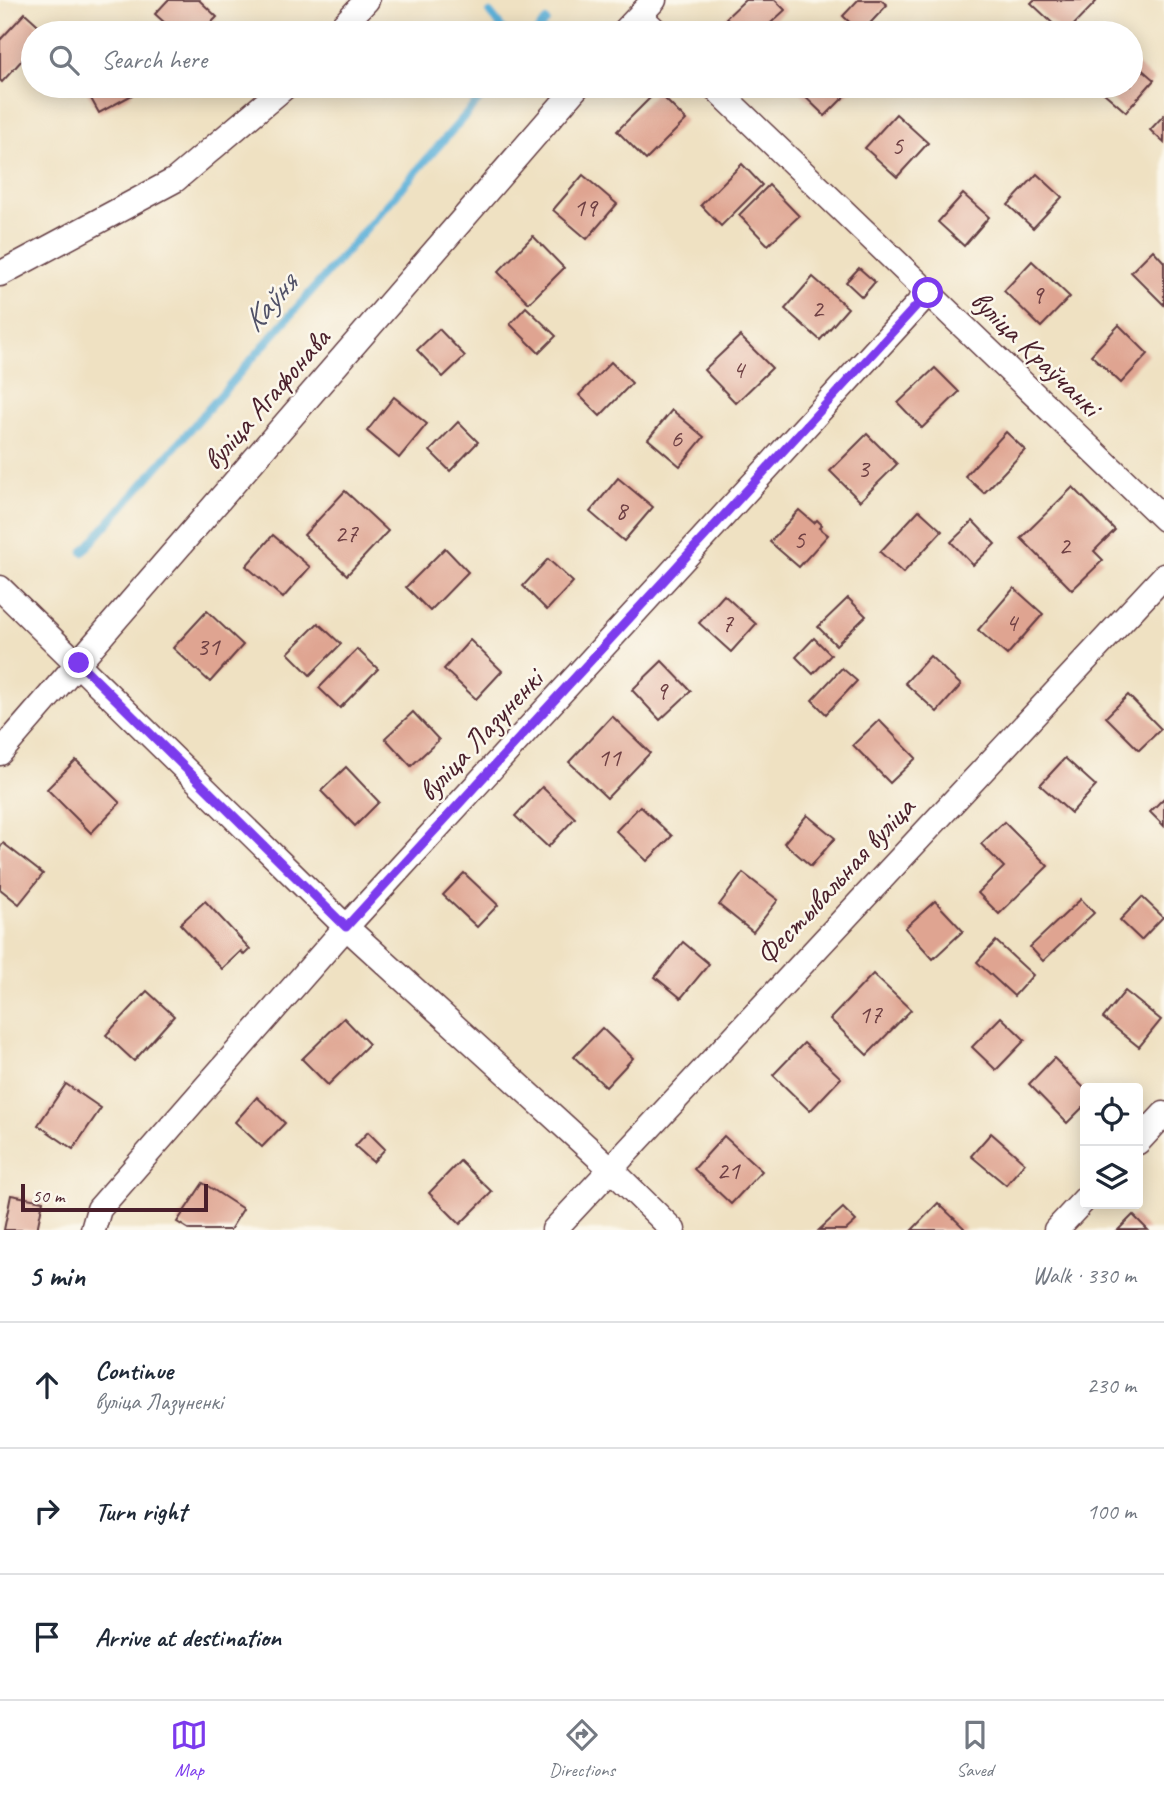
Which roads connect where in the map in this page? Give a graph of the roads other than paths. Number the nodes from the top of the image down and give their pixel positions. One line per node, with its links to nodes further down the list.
1 (367, 0): 2 (street)
2 (347, 21)
3 (272, 98): 6 (street)
4 (568, 98): 11 (street, вуліца Агафонава)
5 (725, 98): 7 (street, вуліца Краўчанкі)
6 (0, 274)
7 (928, 293): 8 (street, вуліца Краўчанкі); 13 (street, вуліца Лазуненкі)
8 (1164, 519)
9 (1164, 576): 16 (street, Фестывальная вуліца)
10 (0, 588): 11 (street)
11 (79, 663): 12 (street, вуліца Агафонава); 13 (street)
12 (0, 753)
13 (346, 927): 16 (street); 18 (street, вуліца Лазуненкі)
14 (1164, 1114): 15 (street)
15 (1143, 1137)
16 (610, 1168): 19 (street, Фестывальная вуліца); 20 (street)
17 (1080, 1204): 21 (street)
18 (93, 1230)
19 (554, 1230)
20 (673, 1230)
21 (1056, 1230)

